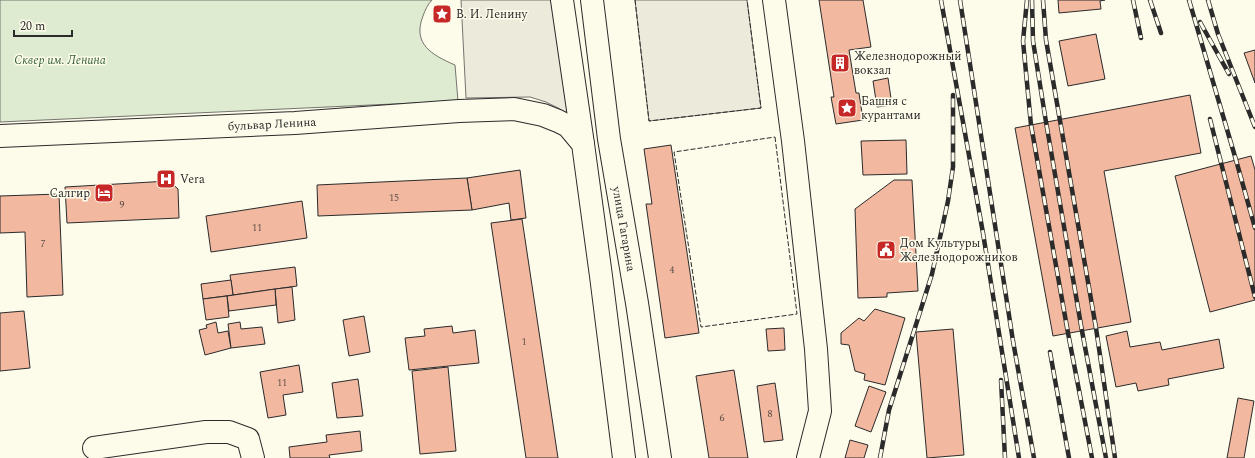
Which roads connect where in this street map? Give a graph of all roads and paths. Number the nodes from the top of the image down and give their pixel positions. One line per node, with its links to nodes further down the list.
1 (562, 0): 5 (main road)
2 (592, 0): 9 (main road, улица Гагарина)
3 (774, 0): 10 (main road)
4 (0, 136): 5 (main road, бульвар Ленина)
5 (582, 144): 8 (main road)
6 (94, 448): 7 (main road)
7 (253, 458)
8 (624, 458)
9 (660, 458)
10 (808, 458)

